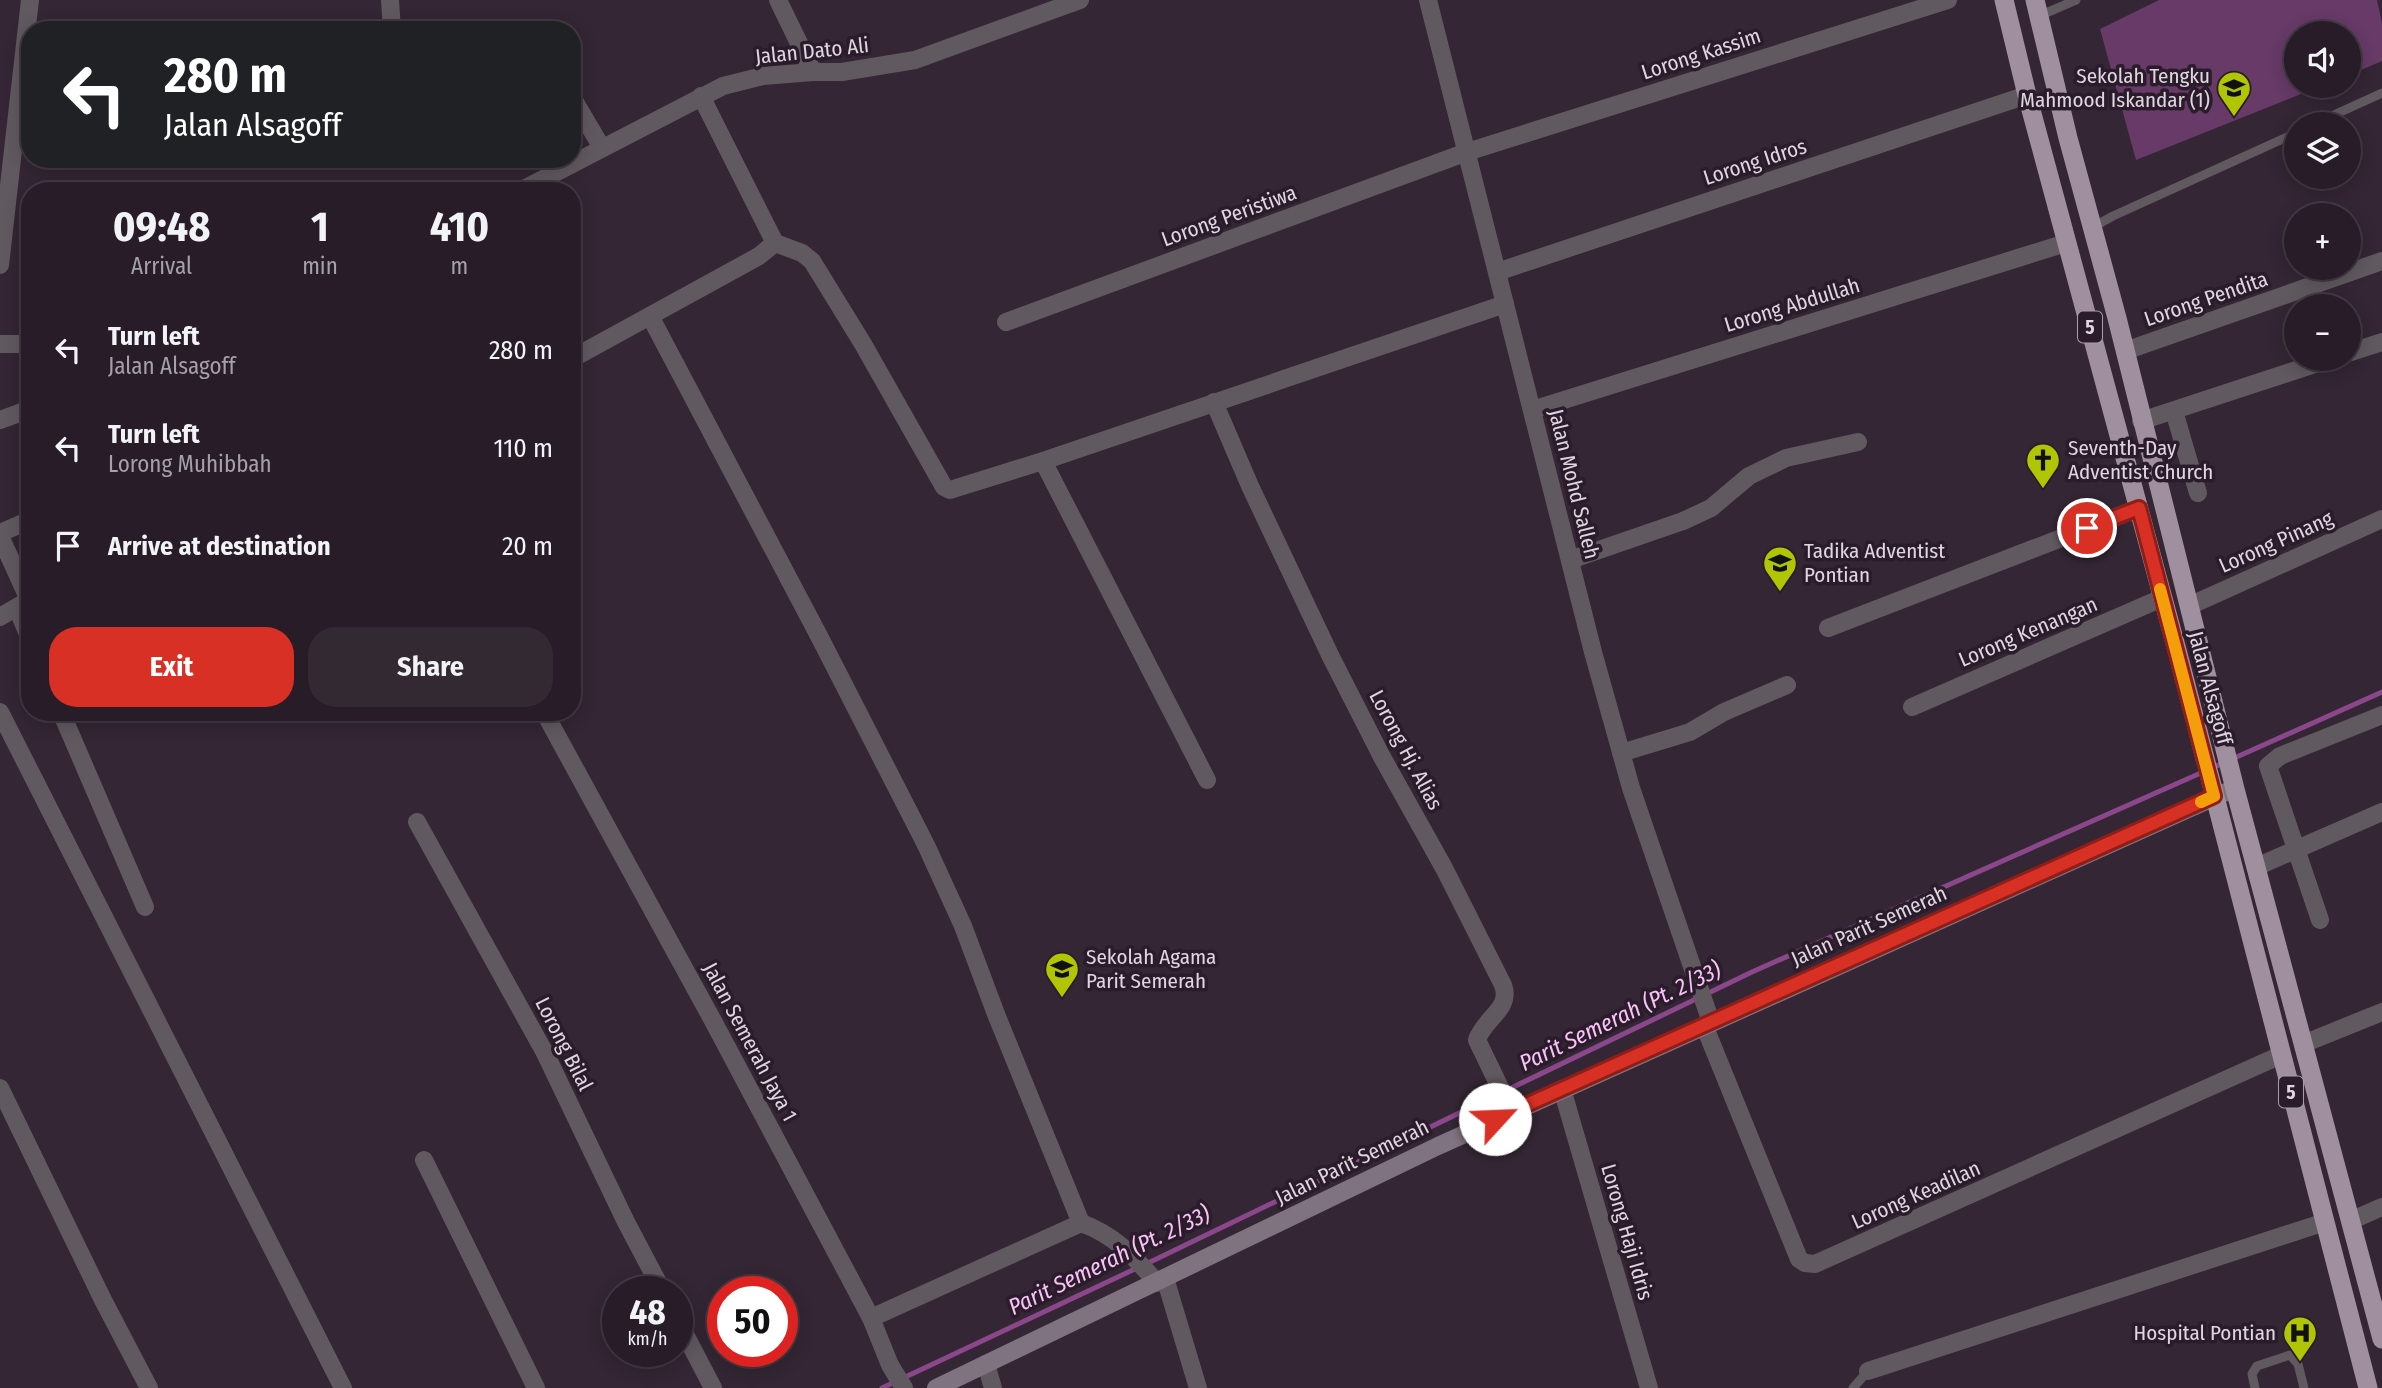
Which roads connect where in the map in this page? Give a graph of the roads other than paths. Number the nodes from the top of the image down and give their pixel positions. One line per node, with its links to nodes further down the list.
1 (30, 0): 10 (street)
2 (390, 0): 11 (street)
3 (778, 0): 12 (street)
4 (1080, 0): 12 (street, Jalan Dato Ali)
5 (1428, 0): 21 (street, Jalan Mohd Salleh)
6 (1948, 0): 21 (street, Lorong Kassim)
7 (2004, 0): 14 (highway, Jalan Alsagoff / 5)
8 (2076, 0): 9 (lane)
9 (2037, 8): 25 (highway, Jalan Alsagoff / 5)
10 (29, 21)
11 (391, 21)
12 (813, 72): 15 (street, Jalan Dato Ali)
13 (2382, 93): 18 (lane)
14 (2027, 95): 27 (highway, Jalan Alsagoff / 5); 30 (street, Lorong Idros)
15 (701, 96): 20 (street, Jalan Dato Ali); 26 (street)
16 (21, 112): 29 (street)
17 (581, 112): 20 (street)
18 (2340, 112)
19 (2284, 138): 25 (lane)
20 (602, 148): 22 (street, Jalan Dato Ali)
21 (1467, 152): 30 (street, Jalan Mohd Salleh); 33 (street, Lorong Peristiwa)
22 (581, 159)
23 (564, 168): 24 (street, Jalan Dato Ali)
24 (537, 182)
25 (2093, 227): 38 (highway, Jalan Alsagoff / 5)
26 (775, 243): 32 (street); 48 (street)
27 (2066, 243): 42 (street, Lorong Abdullah); 50 (highway, Jalan Alsagoff / 5)
28 (2382, 261): 38 (street, Lorong Pendita)
29 (0, 265)
30 (1497, 272): 31 (street, Jalan Mohd Salleh)
31 (1505, 304): 41 (street); 42 (street, Jalan Mohd Salleh)
32 (650, 316): 39 (street); 88 (street)
33 (1006, 322)
34 (2382, 342): 37 (street)
35 (0, 344): 36 (street)
36 (21, 344)
37 (2361, 349)
38 (2125, 351): 46 (highway, Jalan Alsagoff / 5)
39 (581, 354)
40 (2294, 371): 43 (street)
41 (1214, 402): 48 (street); 83 (street, Lorong Hj. Alias)
42 (1532, 410): 54 (street, Jalan Mohd Salleh)
43 (2174, 411): 46 (street); 49 (street)
44 (21, 412): 45 (street)
45 (0, 420)
46 (2141, 421): 58 (highway, Jalan Alsagoff / 5)
47 (1858, 442): 54 (street)
48 (1043, 461): 68 (street)
49 (2198, 493)
50 (2139, 508): 56 (highway, Jalan Alsagoff / 5); 60 (street)
51 (2382, 519): 58 (street, Lorong Pinang)
52 (21, 524): 53 (street)
53 (0, 534): 55 (street)
54 (1570, 560): 67 (street, Jalan Mohd Salleh)
55 (21, 592)
56 (2162, 598): 62 (street, Lorong Kenangan); 70 (highway, Jalan Alsagoff / 5)
57 (21, 605): 59 (street)
58 (2189, 606): 69 (highway, Jalan Alsagoff / 5)
59 (0, 617)
60 (1828, 628)
61 (1787, 685): 67 (street)
62 (1912, 707)
63 (0, 712): 97 (street)
64 (2382, 715): 73 (street)
65 (65, 721): 75 (street)
66 (549, 721): 91 (street, Jalan Semerah Jaya 1)
67 (1621, 753): 78 (street, Jalan Mohd Salleh)
68 (1207, 779)
69 (2233, 784): 70 (main road, Jalan Parit Semerah); 74 (highway, Jalan Alsagoff / 5)
70 (2212, 788): 78 (main road, Jalan Parit Semerah); 80 (highway, Jalan Alsagoff / 5)
71 (2382, 812): 73 (street)
72 (417, 822): 89 (street, Lorong Bilal)
73 (2298, 849): 74 (street); 76 (street)
74 (2256, 867): 79 (highway, Jalan Alsagoff / 5)
75 (145, 907)
76 (2320, 920)
77 (2382, 1012): 79 (street)
78 (1707, 1023): 80 (street, Lorong Keadilan); 82 (main road, Jalan Parit Semerah)
79 (2303, 1044): 86 (highway, Jalan Alsagoff / 5)
80 (2281, 1055): 87 (highway, Jalan Alsagoff / 5)
81 (0, 1088): 96 (street)
82 (1562, 1089): 83 (main road, Jalan Parit Semerah); 104 (street, Lorong Haji Idris)
83 (1509, 1103): 90 (main road, Jalan Parit Semerah)
84 (424, 1160): 98 (street)
85 (2382, 1207): 86 (street)
86 (2350, 1221): 92 (highway, Jalan Alsagoff / 5)
87 (2325, 1222): 95 (street); 108 (highway, Jalan Alsagoff / 5)
88 (1080, 1223): 90 (street); 91 (street)
89 (655, 1276)
90 (1161, 1280): 94 (main road, Jalan Parit Semerah); 103 (street)
91 (871, 1318): 100 (street, Jalan Semerah Jaya 1)
92 (2382, 1339)
93 (693, 1350): 99 (street)
94 (986, 1364): 101 (main road, Jalan Parit Semerah); 102 (street)
95 (1868, 1371): 105 (lane)
96 (149, 1388)
97 (343, 1388)
98 (536, 1388)
99 (713, 1388)
100 (904, 1388)
101 (936, 1388)
102 (993, 1388)
103 (1198, 1388)
104 (1649, 1388)
105 (1853, 1388)
106 (2255, 1388): 107 (lane)
107 (2304, 1388)
108 (2368, 1388)

